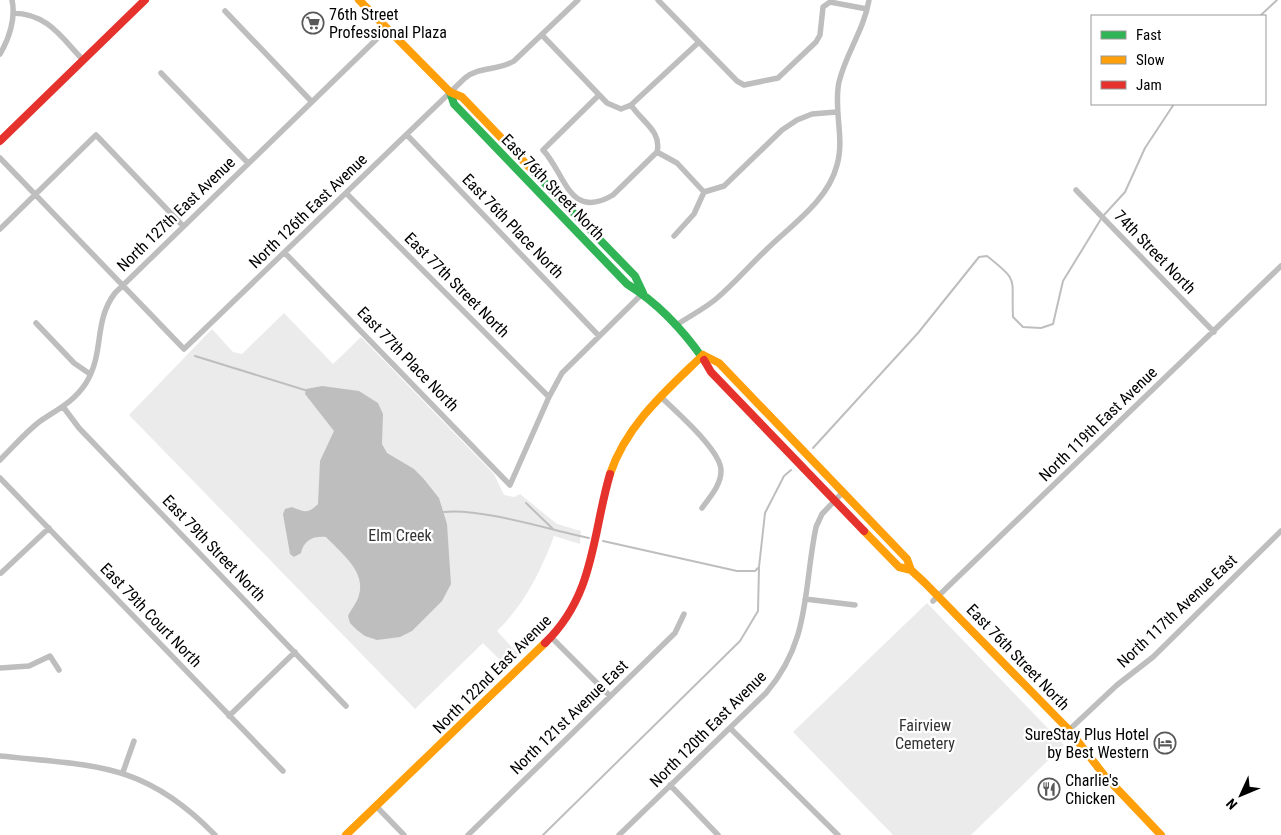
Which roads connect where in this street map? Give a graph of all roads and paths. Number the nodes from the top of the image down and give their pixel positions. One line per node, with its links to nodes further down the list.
1 (12, 0): 10 (street)
2 (145, 0): 15 (main road)
3 (358, 0): 11 (main road, East 76th Street North)
4 (578, 0): 12 (street)
5 (658, 0): 13 (street)
6 (869, 0): 8 (street)
7 (824, 2): 8 (street); 13 (street)
8 (867, 9): 21 (street)
9 (224, 11): 19 (street)
10 (13, 13): 14 (street); 15 (street)
11 (388, 28): 17 (main road, East 76th Street North); 19 (street, North 127th East Avenue)
12 (542, 35): 17 (street); 18 (street)
13 (699, 42): 20 (street)
14 (0, 54)
15 (84, 60): 23 (main road)
16 (161, 72): 26 (street)
17 (450, 92): 22 (street, North 126th East Avenue); 37 (main road, East 76th Street North)
18 (598, 95): 20 (street); 24 (street)
19 (312, 102): 26 (street, North 127th East Avenue)
20 (631, 106): 24 (street)
21 (836, 112): 28 (street); 39 (street)
22 (406, 135): 29 (street, North 126th East Avenue); 41 (street, East 76th Place North)
23 (0, 141)
24 (657, 152): 28 (street)
25 (0, 158): 30 (street)
26 (248, 163): 31 (street, North 127th East Avenue)
27 (1076, 190): 40 (street, 74th Street North)
28 (704, 192): 33 (street)
29 (346, 193): 34 (street, North 126th East Avenue); 45 (street, East 77th Street North)
30 (35, 195): 31 (street); 32 (street); 36 (street)
31 (183, 226): 36 (street, North 127th East Avenue)
32 (0, 229)
33 (674, 236)
34 (285, 253): 36 (street, North 126th East Avenue); 45 (street, East 77th Place North)
35 (1281, 266): 40 (street, North 119th East Avenue)
36 (122, 285): 43 (street, North 127th East Avenue)
37 (643, 293): 39 (main road, East 76th Street North); 41 (street)
38 (36, 323): 43 (street)
39 (675, 326): 42 (main road, East 76th Street North)
40 (1214, 332): 56 (street, North 119th East Avenue)
41 (599, 336): 45 (street)
42 (703, 355): 44 (main road, North 122nd East Avenue); 49 (main road, East 76th Street North); 50 (main road, East 76th Street North)
43 (90, 374): 46 (street, North 127th East Avenue)
44 (660, 396): 51 (street); 60 (main road, North 122nd East Avenue)
45 (549, 397)
46 (64, 408): 47 (street, North 127th East Avenue); 61 (street, East 79th Street North)
47 (0, 460)
48 (0, 478): 52 (street, East 79th Court North)
49 (843, 492): 50 (street, North 120th East Avenue); 54 (main road, East 76th Street North)
50 (835, 500): 54 (main road, East 76th Street North); 57 (street, North 120th East Avenue)
51 (702, 508)
52 (49, 528): 55 (street); 66 (street, East 79th Court North)
53 (1281, 531): 68 (street, North 117th Avenue East)
54 (911, 570): 56 (main road, East 76th Street North)
55 (1, 573)
56 (936, 598): 68 (main road, East 76th Street North)
57 (805, 599): 58 (street); 67 (street, North 120th East Avenue)
58 (856, 605)
59 (684, 614): 64 (street, North 121st Avenue East)
60 (551, 637): 64 (street); 74 (main road, North 122nd East Avenue)
61 (296, 652): 65 (street, East 79th Street North); 66 (street)
62 (0, 668): 63 (street)
63 (59, 670)
64 (610, 696): 78 (street, North 121st Avenue East)
65 (346, 706)
66 (230, 716): 71 (street, East 79th Court North)
67 (730, 728): 73 (street, North 120th East Avenue); 81 (street)
68 (1069, 730): 82 (main road, East 76th Street North)
69 (134, 741): 72 (street)
70 (0, 756): 72 (street)
71 (283, 771)
72 (123, 772): 75 (street)
73 (670, 786): 79 (street, North 120th East Avenue); 80 (street)
74 (376, 806): 76 (main road, North 122nd East Avenue); 77 (street)
75 (215, 835)
76 (346, 835)
77 (404, 835)
78 (468, 835)
79 (619, 835)
80 (718, 835)
81 (838, 835)
82 (1161, 835)

